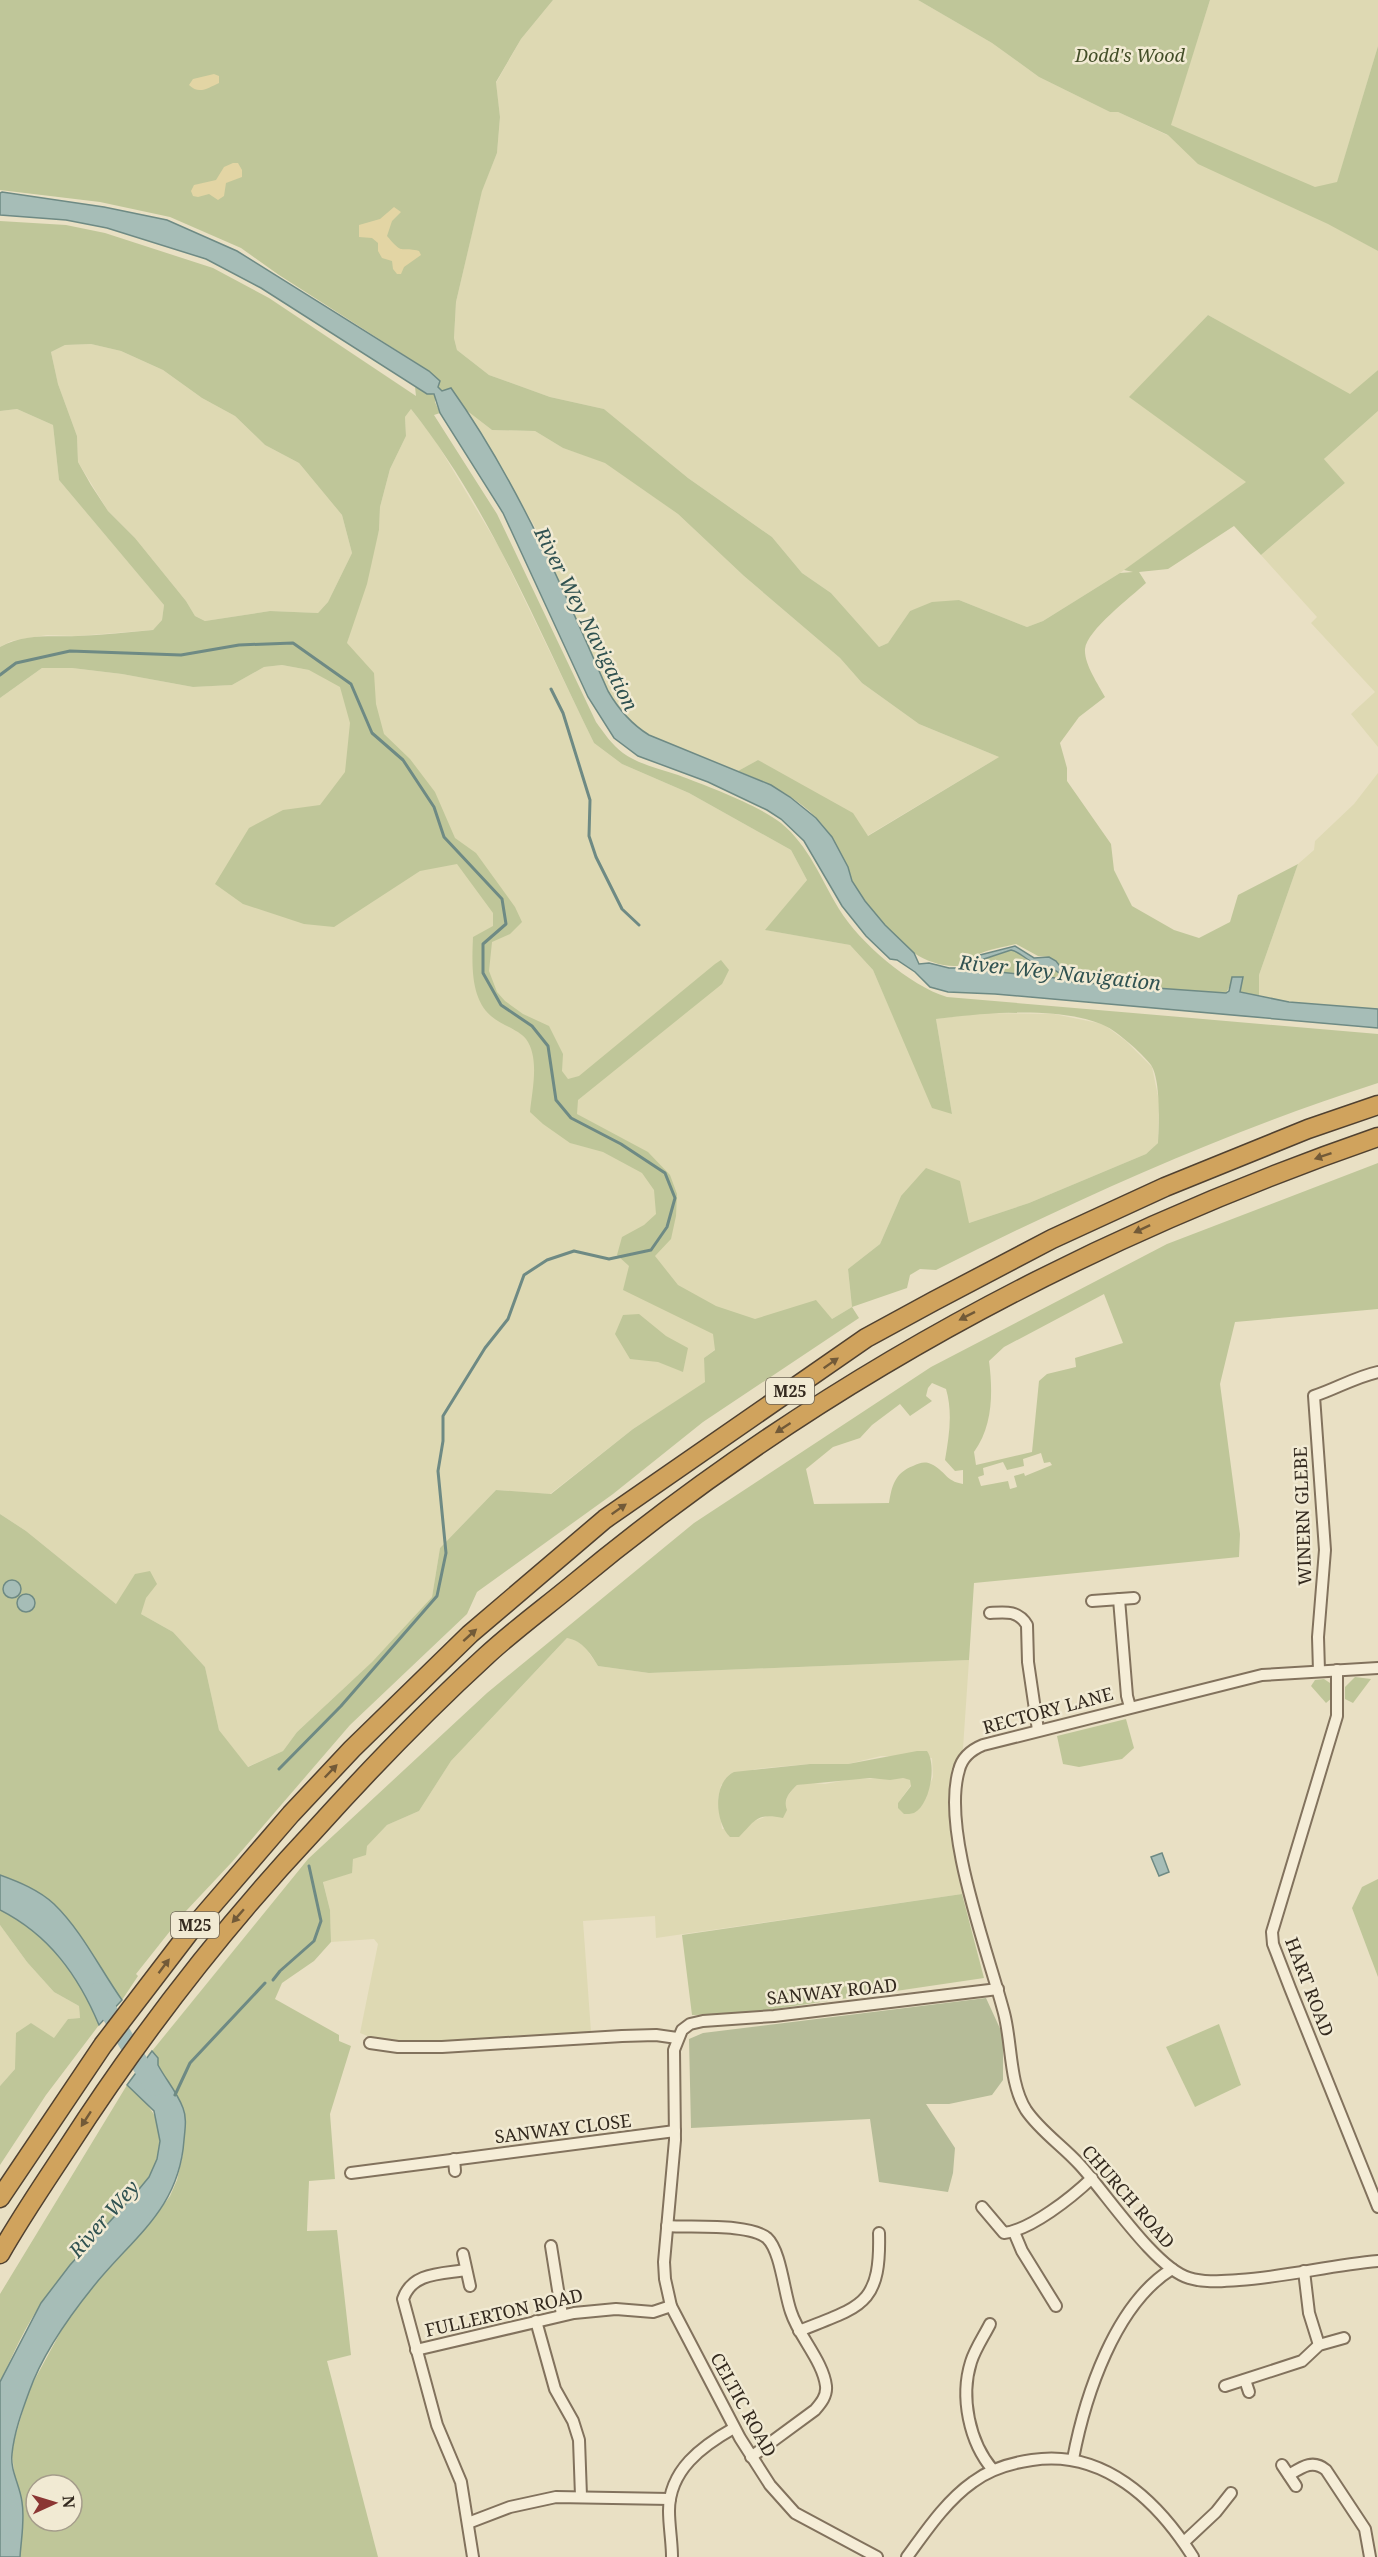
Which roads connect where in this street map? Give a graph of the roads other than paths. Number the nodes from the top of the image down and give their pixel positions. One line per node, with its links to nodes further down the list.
1 (1378, 1106): 21 (highway, M25, one-way to 1)
2 (1378, 1137): 28 (highway, M25, one-way to 28)
3 (1378, 1372): 10 (street, WINERN GLEBE)
4 (1134, 1598): 5 (street)
5 (1119, 1599): 6 (street); 11 (street)
6 (1092, 1601)
7 (990, 1613): 12 (street)
8 (1378, 1668): 9 (street, RECTORY LANE)
9 (1337, 1670): 10 (street, RECTORY LANE); 23 (street, HART ROAD)
10 (1319, 1671): 11 (street, RECTORY LANE)
11 (1130, 1707): 12 (street, RECTORY LANE)
12 (1038, 1730): 13 (street, RECTORY LANE)
13 (998, 1989): 14 (street, SANWAY ROAD); 20 (street, CHURCH ROAD)
14 (677, 2038): 15 (street); 16 (street)
15 (370, 2043)
16 (675, 2131): 17 (street, SANWAY CLOSE); 24 (street)
17 (454, 2159): 18 (street); 19 (street, SANWAY CLOSE)
18 (455, 2171)
19 (351, 2173)
20 (1092, 2178): 25 (street); 31 (street, CHURCH ROAD)
21 (0, 2198)
22 (982, 2207): 25 (street)
23 (1378, 2207)
24 (667, 2226): 35 (street); 40 (street)
25 (1014, 2232): 36 (street)
26 (879, 2233): 40 (street)
27 (551, 2246): 37 (street)
28 (0, 2254)
29 (463, 2254): 32 (street)
30 (1378, 2262): 33 (street, CHURCH ROAD)
31 (1172, 2269): 33 (street, CHURCH ROAD); 49 (street)
32 (466, 2270): 34 (street); 43 (street)
33 (1304, 2271): 42 (street)
34 (470, 2286)
35 (671, 2306): 37 (street, FULLERTON ROAD); 47 (street, CELTIC ROAD)
36 (1056, 2306)
37 (562, 2315): 38 (street, FULLERTON ROAD)
38 (536, 2321): 43 (street, FULLERTON ROAD); 55 (street)
39 (990, 2324): 51 (street)
40 (799, 2331): 48 (street)
41 (1344, 2338): 42 (street)
42 (1319, 2345): 44 (street)
43 (416, 2350): 57 (street, FULLERTON ROAD)
44 (1245, 2380): 45 (street); 46 (street)
45 (1225, 2386)
46 (1249, 2391)
47 (734, 2428): 48 (street, CELTIC ROAD); 56 (street)
48 (751, 2457): 61 (street, CELTIC ROAD)
49 (1073, 2459): 51 (street); 58 (street)
50 (1282, 2465): 52 (street)
51 (993, 2470): 62 (street)
52 (1289, 2475): 53 (street); 64 (street)
53 (1296, 2486)
54 (1231, 2493): 58 (street)
55 (581, 2496): 56 (street); 57 (street)
56 (670, 2499): 60 (street)
57 (468, 2523): 59 (street, FULLERTON ROAD)
58 (1184, 2542): 63 (street)
59 (473, 2557)
60 (672, 2557)
61 (877, 2557)
62 (907, 2557)
63 (1193, 2557)
64 (1370, 2557)

